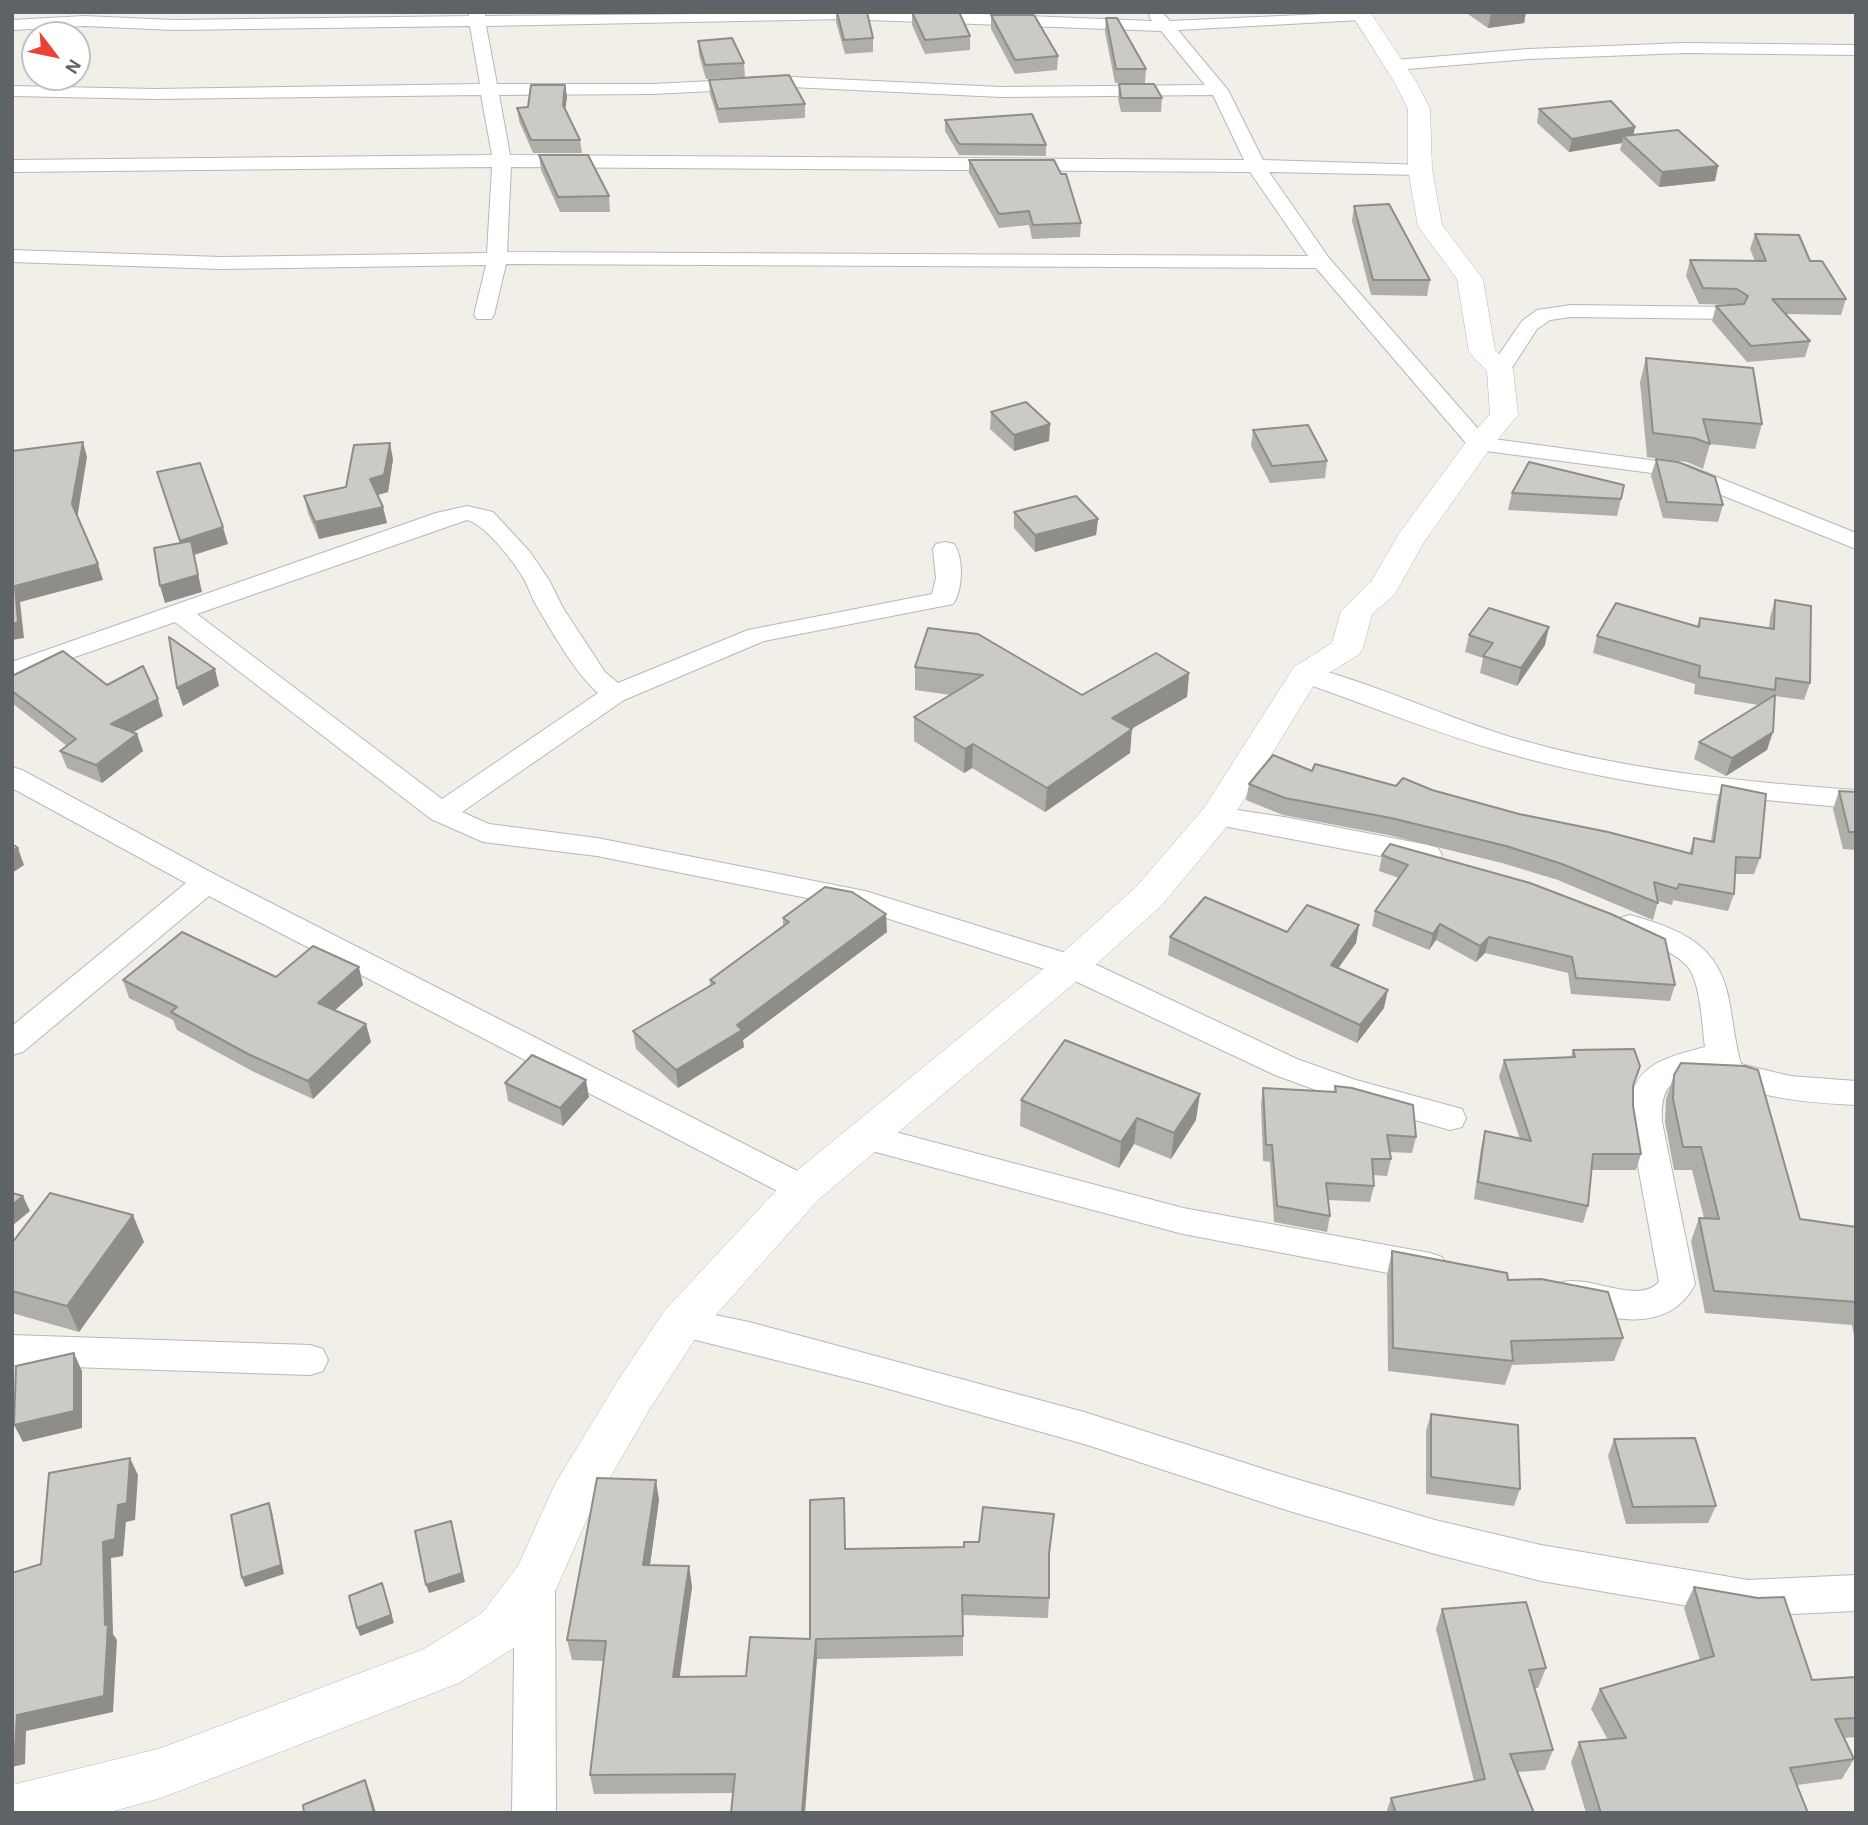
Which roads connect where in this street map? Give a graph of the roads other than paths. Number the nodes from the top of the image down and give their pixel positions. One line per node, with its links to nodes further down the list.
1 (1361, 14): 3 (street); 6 (street)
2 (477, 16): 3 (street); 4 (street); 7 (street)
3 (1160, 19): 8 (street)
4 (12, 25)
5 (1856, 50): 6 (street)
6 (1395, 65): 13 (street)
7 (489, 89): 8 (street); 9 (street); 10 (street)
8 (1219, 90): 12 (street)
9 (12, 91)
10 (502, 161): 11 (street); 12 (street); 15 (street)
11 (12, 166)
12 (1256, 166): 13 (street); 16 (street)
13 (1420, 169): 19 (street)
14 (12, 256): 15 (street)
15 (497, 259): 16 (street); 18 (street)
16 (1322, 262): 20 (street)
17 (1732, 313): 19 (street)
18 (484, 315)
19 (1500, 369): 20 (street)
20 (1479, 444): 21 (street); 25 (street)
21 (1856, 542)
22 (945, 549): 26 (street)
23 (177, 611): 24 (street); 26 (street); 29 (street)
24 (12, 671)
25 (1305, 674): 28 (street); 30 (street)
26 (615, 694): 29 (street)
27 (12, 776): 32 (street)
28 (1856, 799)
29 (441, 813): 34 (street)
30 (1217, 816): 31 (street); 34 (street)
31 (1456, 862)
32 (206, 882): 35 (street); 40 (street)
33 (1606, 914): 36 (street)
34 (1070, 966): 38 (street); 39 (street)
35 (12, 1044)
36 (1721, 1055): 37 (street); 42 (street)
37 (1856, 1093)
38 (1450, 1118)
39 (865, 1137): 40 (street); 41 (street)
40 (803, 1189): 43 (street)
41 (1465, 1273)
42 (1545, 1288)
43 (681, 1323): 46 (street); 47 (street)
44 (12, 1350): 45 (street)
45 (310, 1360)
46 (535, 1582): 48 (street); 49 (street)
47 (1856, 1593)
48 (12, 1811)
49 (534, 1813)

